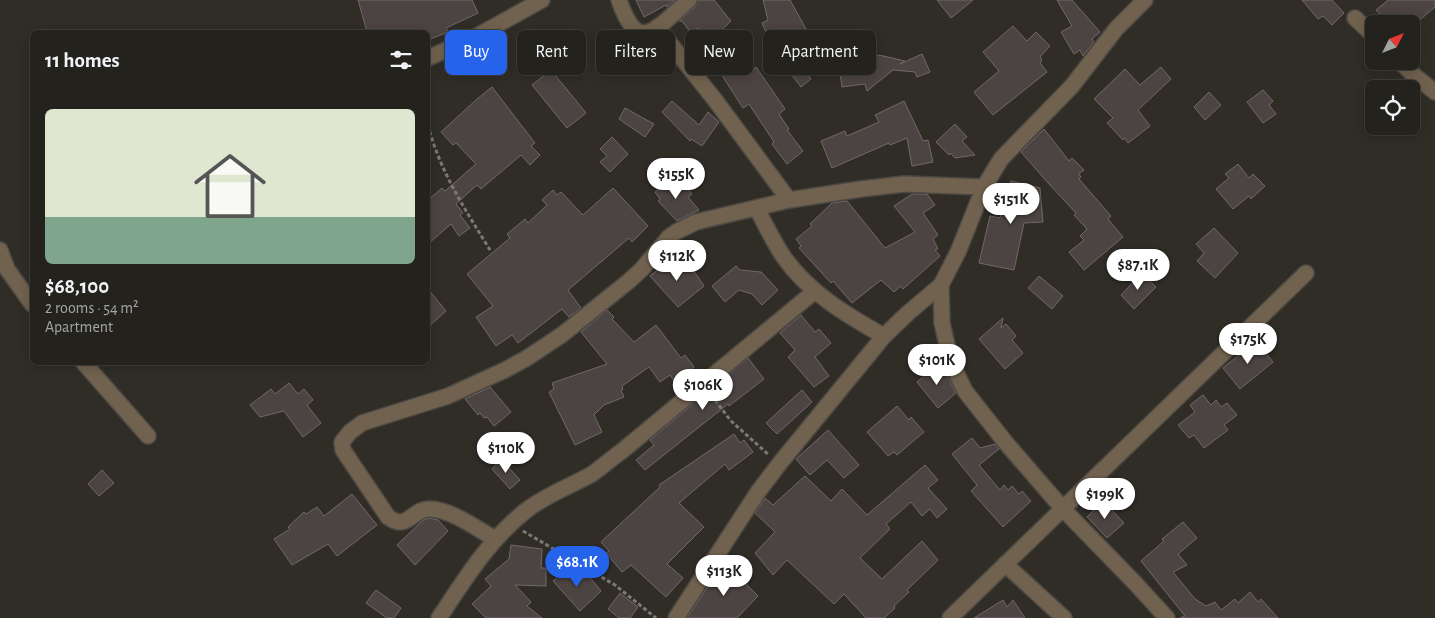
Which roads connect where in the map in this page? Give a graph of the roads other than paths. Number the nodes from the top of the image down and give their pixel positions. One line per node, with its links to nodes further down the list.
1 (542, 0): 8 (street)
2 (619, 0): 6 (street)
3 (689, 0): 6 (street)
4 (1145, 0): 11 (street)
5 (1356, 18): 7 (street)
6 (657, 27): 12 (street)
7 (1365, 27)
8 (430, 57)
9 (1409, 70): 10 (street)
10 (1435, 92)
11 (984, 187): 12 (street); 16 (street)
12 (789, 200): 13 (street)
13 (757, 209): 17 (street); 23 (street)
14 (0, 250): 18 (street)
15 (1306, 273): 22 (street)
16 (941, 285): 19 (street); 22 (street)
17 (815, 291): 19 (street); 23 (street)
18 (30, 301)
19 (884, 336): 26 (street)
20 (86, 365): 21 (street)
21 (148, 436)
22 (1063, 509): 24 (street); 29 (street)
23 (495, 539): 25 (street)
24 (1005, 564): 27 (street); 28 (street)
25 (439, 618)
26 (676, 618)
27 (950, 618)
28 (1064, 618)
29 (1167, 618)

